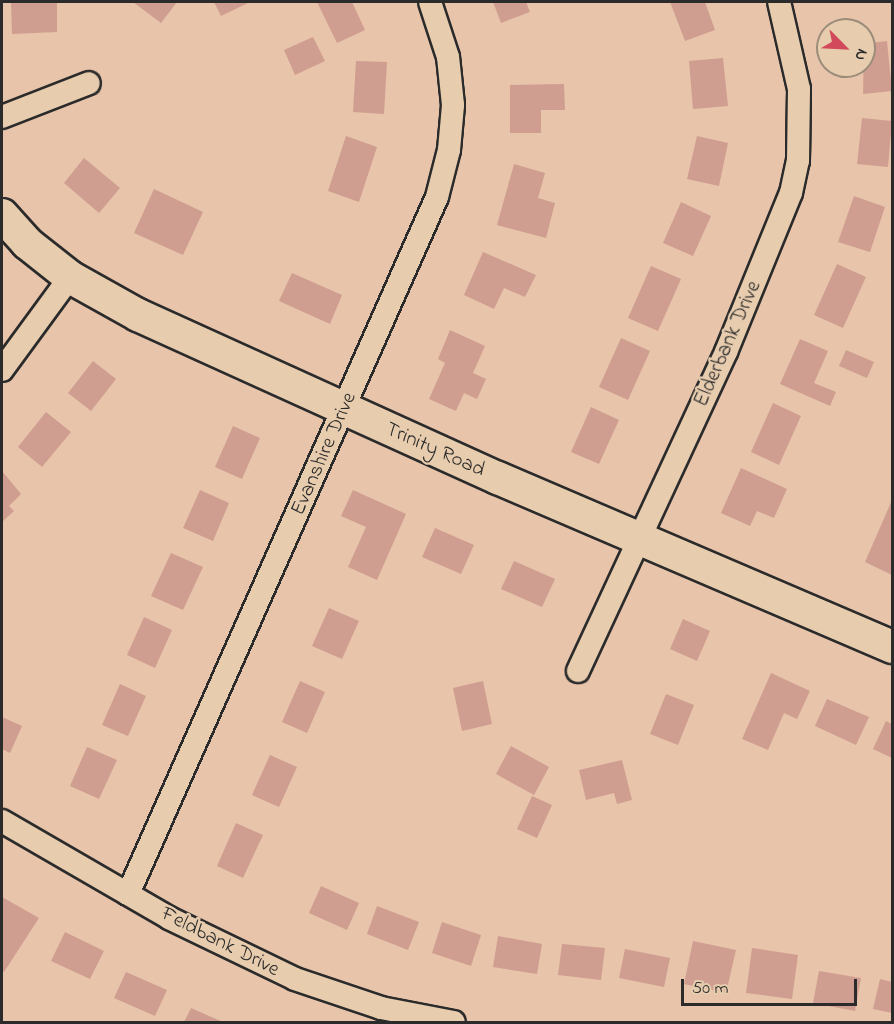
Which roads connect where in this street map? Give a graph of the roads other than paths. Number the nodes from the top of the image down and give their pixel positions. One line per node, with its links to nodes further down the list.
1 (430, 2): 8 (street, Evanshire Drive)
2 (779, 2): 9 (street, Elderbank Drive)
3 (89, 83): 4 (street)
4 (2, 117)
5 (2, 215): 6 (street, Trinity Road)
6 (70, 277): 7 (street); 8 (street, Trinity Road)
7 (2, 370)
8 (344, 409): 9 (street, Trinity Road); 13 (street, Evanshire Drive)
9 (637, 538): 10 (street, Trinity Road); 11 (street, Elderbank Drive)
10 (892, 647)
11 (578, 671)
12 (2, 821): 13 (street, Feldbank Drive)
13 (128, 894): 14 (street, Feldbank Drive)
14 (454, 1023)

